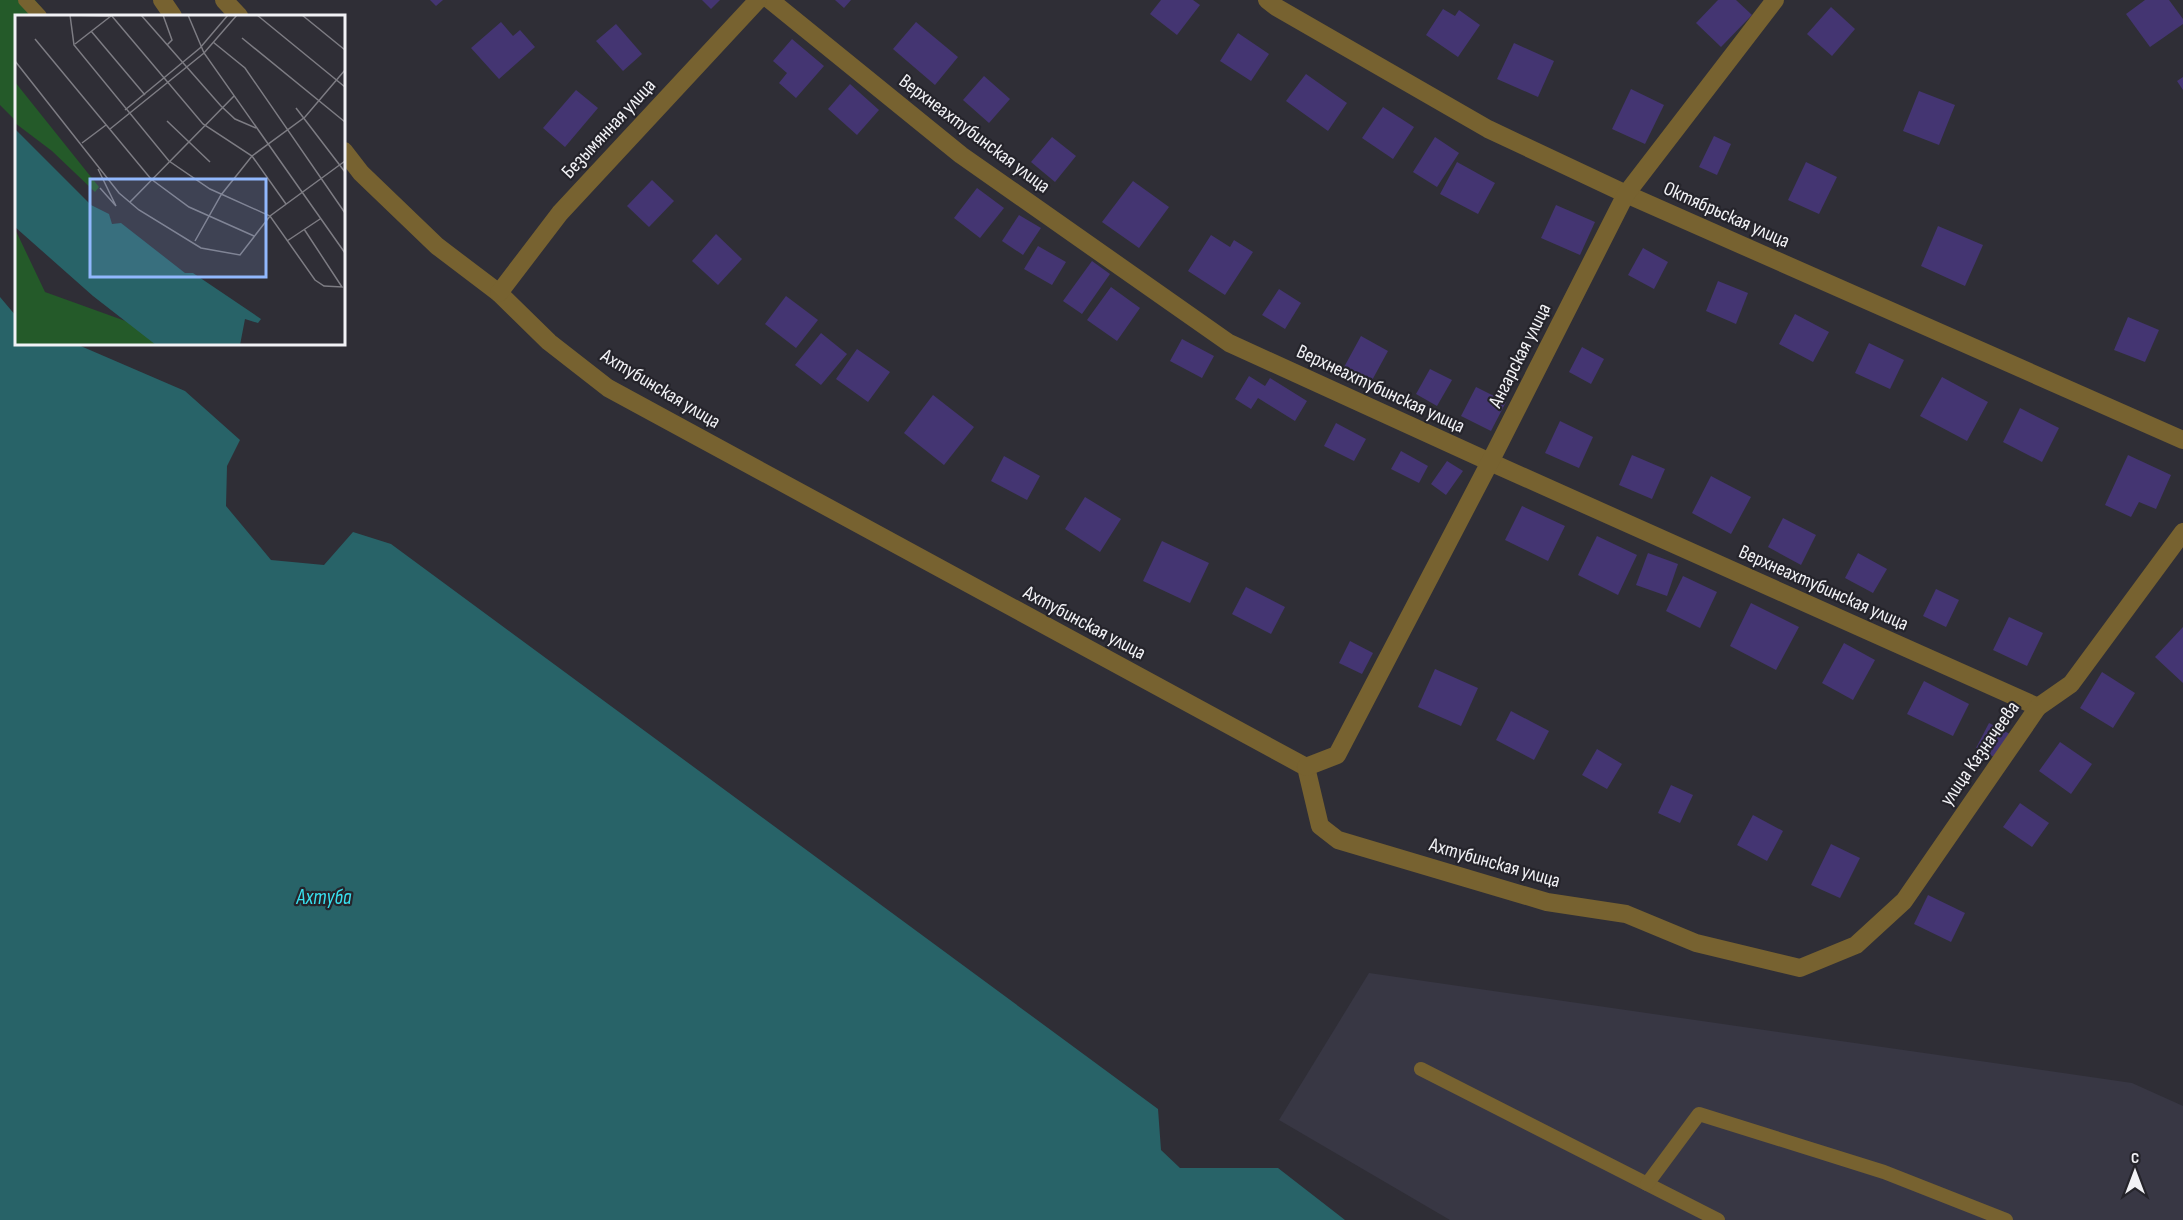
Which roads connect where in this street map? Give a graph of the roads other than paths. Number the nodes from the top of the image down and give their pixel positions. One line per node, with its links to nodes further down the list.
1 (25, 0): 8 (lane)
2 (162, 0): 9 (street)
3 (224, 0): 10 (street)
4 (758, 0): 13 (street, Безымянная улица)
5 (770, 0): 15 (street, Верхнеахтубинская улица)
6 (1267, 0): 12 (street, Октябрьская улица)
7 (1775, 0): 12 (street, Ангарская улица)
8 (39, 15)
9 (172, 15)
10 (238, 15)
11 (345, 152): 13 (street, Ахтубинская улица)
12 (1626, 194): 14 (street, Октябрьская улица); 15 (street, Ангарская улица)
13 (499, 293): 18 (street, Ахтубинская улица)
14 (2183, 440)
15 (1490, 462): 17 (street, Верхнеахтубинская улица); 18 (street, Ангарская улица)
16 (2183, 532): 17 (street, улица Казначеева)
17 (2038, 707): 19 (street, улица Казначеева)
18 (1306, 767): 19 (street, Ахтубинская улица)
19 (1856, 945)
20 (1420, 1069): 21 (lane)
21 (1647, 1184): 22 (lane); 23 (lane)
22 (1718, 1220)
23 (2006, 1220)

